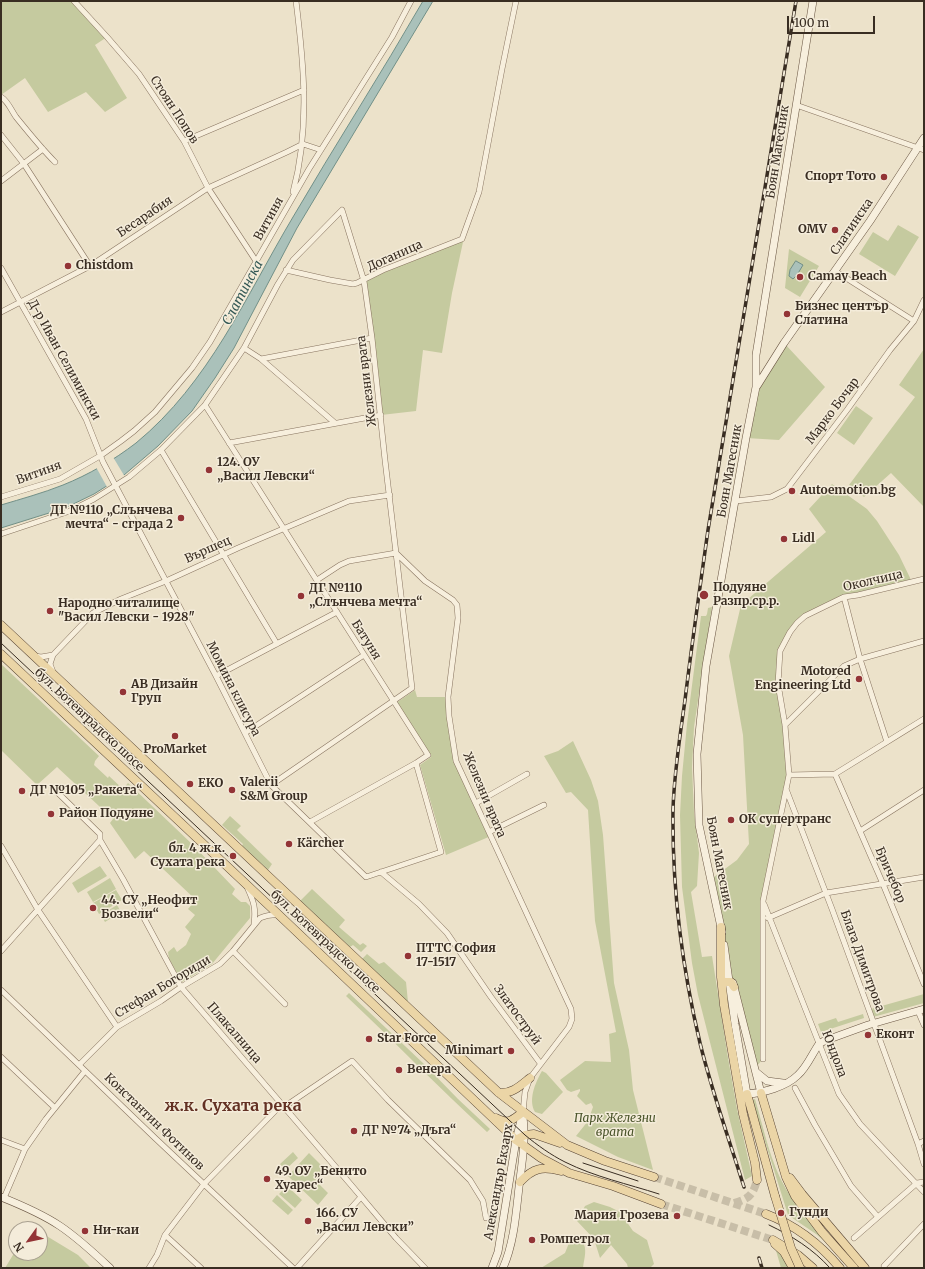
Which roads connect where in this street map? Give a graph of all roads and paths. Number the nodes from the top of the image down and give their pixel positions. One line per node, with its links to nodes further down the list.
1 (74, 1): 11 (street, Стоян Попов)
2 (296, 1): 6 (street)
3 (411, 1): 15 (street, Витиня)
4 (516, 1): 26 (street, Доганица)
5 (813, 1): 8 (street, Боян Магесник)
6 (304, 90): 11 (street); 12 (street)
7 (1, 97): 13 (street)
8 (796, 105): 14 (street); 34 (street, Боян Магесник)
9 (1, 135): 17 (street)
10 (924, 138): 14 (street, Слатинска)
11 (184, 141): 19 (street, Стоян Попов)
12 (303, 144): 15 (street); 19 (street, Бесарабия); 20 (street)
13 (42, 149): 16 (street); 17 (street)
14 (921, 149): 25 (street, Слатинска)
15 (321, 150): 20 (street, Витиня)
16 (55, 162)
17 (24, 164): 18 (street); 22 (street)
18 (1, 181)
19 (208, 188): 21 (street, Стоян Попов); 22 (street, Бесарабия)
20 (292, 199): 21 (street, Витиня)
21 (256, 261): 40 (street, Витиня)
22 (90, 266): 28 (street, Бесарабия)
23 (1, 268): 28 (street, Д-р Иван Селимински)
24 (286, 270): 26 (street, Доганица); 26 (street, Железни врата); 32 (street)
25 (835, 272): 30 (street); 34 (street, Слатинска)
26 (364, 281): 31 (street, Железни врата)
27 (924, 300): 30 (street, Марко Бочар)
28 (20, 302): 29 (street, Бесарабия); 40 (street, Д-р Иван Селимински)
29 (1, 312)
30 (914, 321): 44 (street, Марко Бочар)
31 (372, 338): 33 (street); 36 (street, Железни врата)
32 (244, 348): 33 (street); 35 (street)
33 (261, 359): 37 (street)
34 (756, 387): 44 (street, Боян Магесник)
35 (206, 405): 38 (street, Батуня); 39 (street)
36 (381, 415): 37 (street); 42 (street, Железни врата)
37 (335, 423): 38 (street)
38 (229, 442): 45 (street, Батуня)
39 (162, 450): 41 (street); 48 (street)
40 (100, 456): 41 (street, Д-р Иван Селимински); 43 (street, Витиня)
41 (115, 484): 46 (street); 51 (street, Момина клисура)
42 (390, 495): 45 (street, Вършец); 47 (street, Железни врата)
43 (1, 497)
44 (736, 501): 95 (street, Боян Магесник)
45 (284, 528): 48 (street, Вършец); 50 (street, Батуня)
46 (1, 534)
47 (396, 552): 50 (street); 64 (street, Железни врата); 77 (street, Железни врата)
48 (223, 554): 51 (street, Вършец); 56 (street)
49 (924, 579): 52 (street, Околчица)
50 (317, 580): 53 (street, Батуня)
51 (166, 581): 58 (street, Вършец); 63 (street, Момина клисура)
52 (844, 598): 61 (street); 66 (street, Околчица)
53 (337, 612): 56 (street); 59 (street, Батуня)
54 (1, 625): 60 (main road, бул. Ботевградско шосе)
55 (924, 641): 61 (street)
56 (277, 644): 63 (street)
57 (1, 654): 86 (main road, бул. Ботевградско шосе)
58 (53, 654): 60 (street); 62 (street)
59 (364, 655): 64 (street, Батуня); 67 (street)
60 (34, 656): 62 (main road, бул. Ботевградско шосе)
61 (860, 658): 66 (street); 68 (street)
62 (54, 675): 117 (main road, бул. Ботевградско шосе)
63 (216, 676): 67 (street, Момина клисура)
64 (394, 701): 69 (street, Батуня); 73 (street)
65 (924, 719): 68 (street)
66 (785, 725): 72 (street)
67 (245, 733): 73 (street, Момина клисура)
68 (887, 742): 71 (street)
69 (416, 764): 79 (street); 84 (street)
70 (527, 774): 77 (street)
71 (835, 774): 72 (street); 80 (street, Бричебор)
72 (789, 775): 74 (street)
73 (271, 785): 79 (street, Момина клисура)
74 (786, 789): 88 (street, Блага Димитрова); 89 (street)
75 (924, 790): 80 (street)
76 (58, 793): 82 (street, Плакалница)
77 (476, 803): 81 (street, Железни врата)
78 (544, 805): 81 (street)
79 (310, 822): 84 (street, Момина клисура)
80 (860, 831): 87 (street, Бричебор)
81 (489, 832): 110 (street, Железни врата)
82 (100, 840): 90 (street); 100 (street, Плакалница)
83 (1, 846): 90 (street)
84 (382, 872): 110 (street, Златоструй)
85 (924, 877): 87 (street)
86 (245, 883): 91 (main road, бул. Ботевградско шосе); 94 (street)
87 (883, 884): 88 (street); 99 (street, Бричебор)
88 (826, 893): 92 (street); 104 (street, Блага Димитрова)
89 (763, 901): 92 (street, Юндола); 93 (street)
90 (38, 910): 96 (street); 106 (street)
91 (279, 915): 94 (street, Стефан Богориди); 123 (main road, бул. Ботевградско шосе)
92 (770, 917): 93 (street); 107 (street, Юндола)
93 (763, 920): 109 (street)
94 (254, 924): 97 (street, Стефан Богориди)
95 (721, 927): 98 (main road); 98 (street, Боян Магесник)
96 (1, 951)
97 (233, 951): 100 (street, Стефан Богориди); 102 (street)
98 (728, 984): 113 (street, Боян Магесник); 119 (street, Боян Магесник); 136 (main road)
99 (924, 984)
100 (181, 987): 106 (street, Стефан Богориди); 120 (street, Плакалница)
101 (1, 990): 111 (street, Константин Фотинов)
102 (285, 1004)
103 (921, 1010): 104 (street); 105 (street)
104 (874, 1023): 107 (street); 128 (street, Блага Димитрова)
105 (924, 1025)
106 (117, 1027): 111 (street, Стефан Богориди)
107 (819, 1044): 115 (street); 140 (street, Юндола)
108 (1, 1058): 121 (street)
109 (764, 1059)
110 (540, 1063): 114 (street)
111 (79, 1065): 112 (street, Константин Фотинов)
112 (85, 1071): 121 (street); 139 (street, Константин Фотинов)
113 (756, 1072): 115 (street); 118 (street, Боян Магесник)
114 (530, 1078): 117 (main road); 122 (street)
115 (785, 1083): 118 (street)
116 (795, 1088): 147 (street)
117 (498, 1093): 122 (main road, бул. Ботевградско шосе)
118 (761, 1093): 119 (street); 133 (main road)
119 (747, 1094): 161 (main road, bridge)
120 (284, 1107): 139 (street); 142 (street, Плакалница); 146 (street)
121 (55, 1108): 131 (street)
122 (523, 1112): 123 (main road); 124 (street, Александър Екзарх); 126 (street, Александър Екзарх); 129 (main road, бул. Ботевградско шосе)
123 (487, 1113): 126 (main road, бул. Ботевградско шосе)
124 (524, 1135): 126 (main road); 129 (main road); 130 (street, Александър Екзарх)
125 (1, 1140): 131 (street)
126 (516, 1140): 130 (main road, бул. Ботевградско шосе); 158 (street, Александър Екзарх)
127 (924, 1142): 128 (street)
128 (918, 1144): 132 (street, Блага Димитрова)
129 (566, 1145): 135 (main road, бул. Ботевградско шосе)
130 (524, 1147): 134 (main road, бул. Ботевградско шосе); 137 (street, Александър Екзарх)
131 (25, 1149): 143 (street)
132 (924, 1164)
133 (782, 1165): 164 (main road); 165 (main road)
134 (569, 1173): 137 (main road); 144 (main road, бул. Ботевградско шосе)
135 (654, 1177)
136 (757, 1180)
137 (520, 1182): 159 (street, Александър Екзарх)
138 (924, 1182): 140 (street)
139 (204, 1184): 149 (street); 155 (street, Константин Фотинов)
140 (917, 1184): 141 (street, Юндола); 147 (street)
141 (924, 1192)
142 (361, 1197): 156 (street); 157 (street, Плакалница)
143 (2, 1198): 152 (street)
144 (661, 1204)
145 (766, 1214): 163 (main road)
146 (486, 1218)
147 (878, 1218): 150 (street)
148 (924, 1224): 151 (street)
149 (165, 1235): 153 (street); 154 (street)
150 (854, 1238)
151 (884, 1266)
152 (110, 1268)
153 (149, 1268)
154 (201, 1268)
155 (293, 1268)
156 (297, 1268)
157 (425, 1268)
158 (492, 1268)
159 (503, 1268)
160 (793, 1268): 162 (main road)
161 (800, 1268)
162 (813, 1268)
163 (840, 1268)
164 (854, 1268)
165 (865, 1268)

